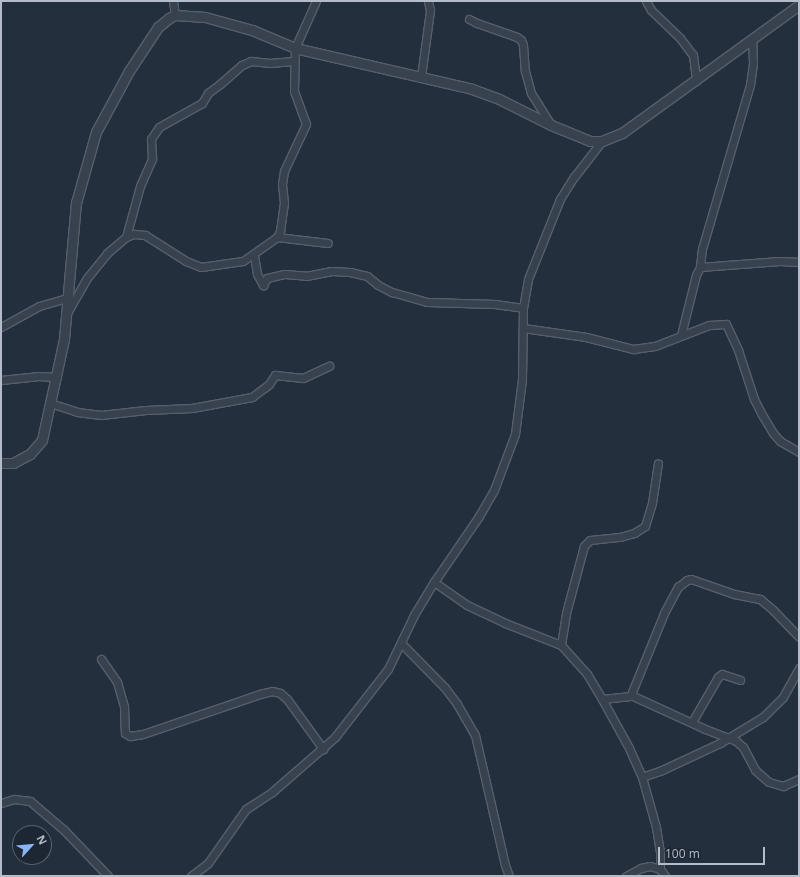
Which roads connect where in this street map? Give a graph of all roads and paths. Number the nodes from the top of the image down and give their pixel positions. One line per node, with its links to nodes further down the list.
1 (173, 1): 6 (street)
2 (316, 1): 9 (street)
3 (428, 1): 11 (street)
4 (646, 1): 12 (street)
5 (799, 5): 8 (street)
6 (175, 15): 9 (street); 21 (street)
7 (469, 19): 13 (street)
8 (752, 40): 12 (street); 20 (street)
9 (295, 48): 10 (street); 11 (street)
10 (293, 60): 15 (street); 16 (street)
11 (421, 77): 13 (street)
12 (696, 81): 14 (street)
13 (551, 125): 14 (street)
14 (602, 141): 22 (street)
15 (126, 237): 18 (street); 23 (street)
16 (277, 238): 17 (street); 18 (street)
17 (328, 243)
18 (254, 255): 22 (street)
19 (799, 262): 20 (street)
20 (700, 267): 26 (street)
21 (67, 298): 23 (street); 24 (street)
22 (523, 308): 25 (street)
23 (67, 313): 28 (street)
24 (1, 327)
25 (523, 328): 26 (street); 34 (street)
26 (681, 335): 31 (street)
27 (329, 366): 30 (street)
28 (57, 377): 29 (street); 30 (street)
29 (1, 380)
30 (50, 403): 32 (street)
31 (799, 452)
32 (1, 463)
33 (658, 463): 37 (street)
34 (434, 582): 36 (street); 37 (street)
35 (799, 637): 41 (street)
36 (401, 643): 45 (street); 52 (street)
37 (561, 645): 42 (street)
38 (101, 659): 45 (street)
39 (799, 668): 44 (street)
40 (740, 680): 43 (street)
41 (633, 696): 42 (street); 43 (street)
42 (602, 700): 46 (street)
43 (692, 722): 44 (street)
44 (730, 737): 46 (street); 47 (street)
45 (323, 749): 51 (street)
46 (642, 777): 49 (street)
47 (799, 779)
48 (1, 802): 50 (street)
49 (660, 869): 53 (street); 54 (street)
50 (108, 876)
51 (192, 876)
52 (509, 876)
53 (626, 876)
54 (664, 876)

